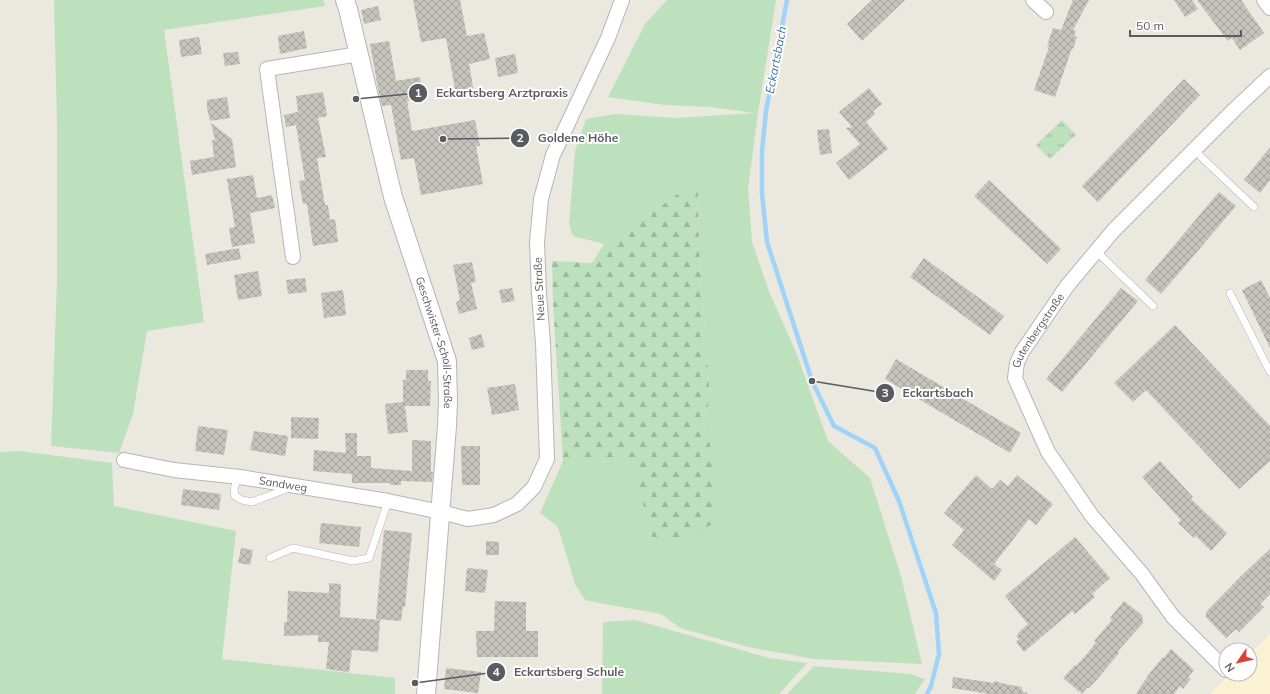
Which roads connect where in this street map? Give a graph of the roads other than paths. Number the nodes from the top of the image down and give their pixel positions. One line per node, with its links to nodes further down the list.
1 (345, 0): 7 (street, Geschwister-Scholl-Straße)
2 (622, 0): 20 (street, Neue Straße)
3 (1033, 0): 6 (street)
4 (1264, 0): 5 (street)
5 (1270, 8)
6 (1046, 12)
7 (359, 54): 12 (street); 20 (street, Geschwister-Scholl-Straße)
8 (1270, 76): 9 (street, Gutenbergstraße)
9 (1194, 150): 10 (lane); 11 (street, Gutenbergstraße)
10 (1254, 207)
11 (1096, 251): 14 (lane); 22 (street, Gutenbergstraße)
12 (293, 257)
13 (1230, 293): 15 (lane)
14 (1153, 306)
15 (1270, 372)
16 (124, 460): 17 (street, Sandweg)
17 (240, 477): 18 (street, Sandweg); 18 (lane)
18 (293, 486): 19 (street, Sandweg)
19 (388, 501): 20 (street, Sandweg); 21 (lane)
20 (441, 512): 23 (street, Geschwister-Scholl-Straße)
21 (270, 558)
22 (1218, 662)
23 (426, 694)

